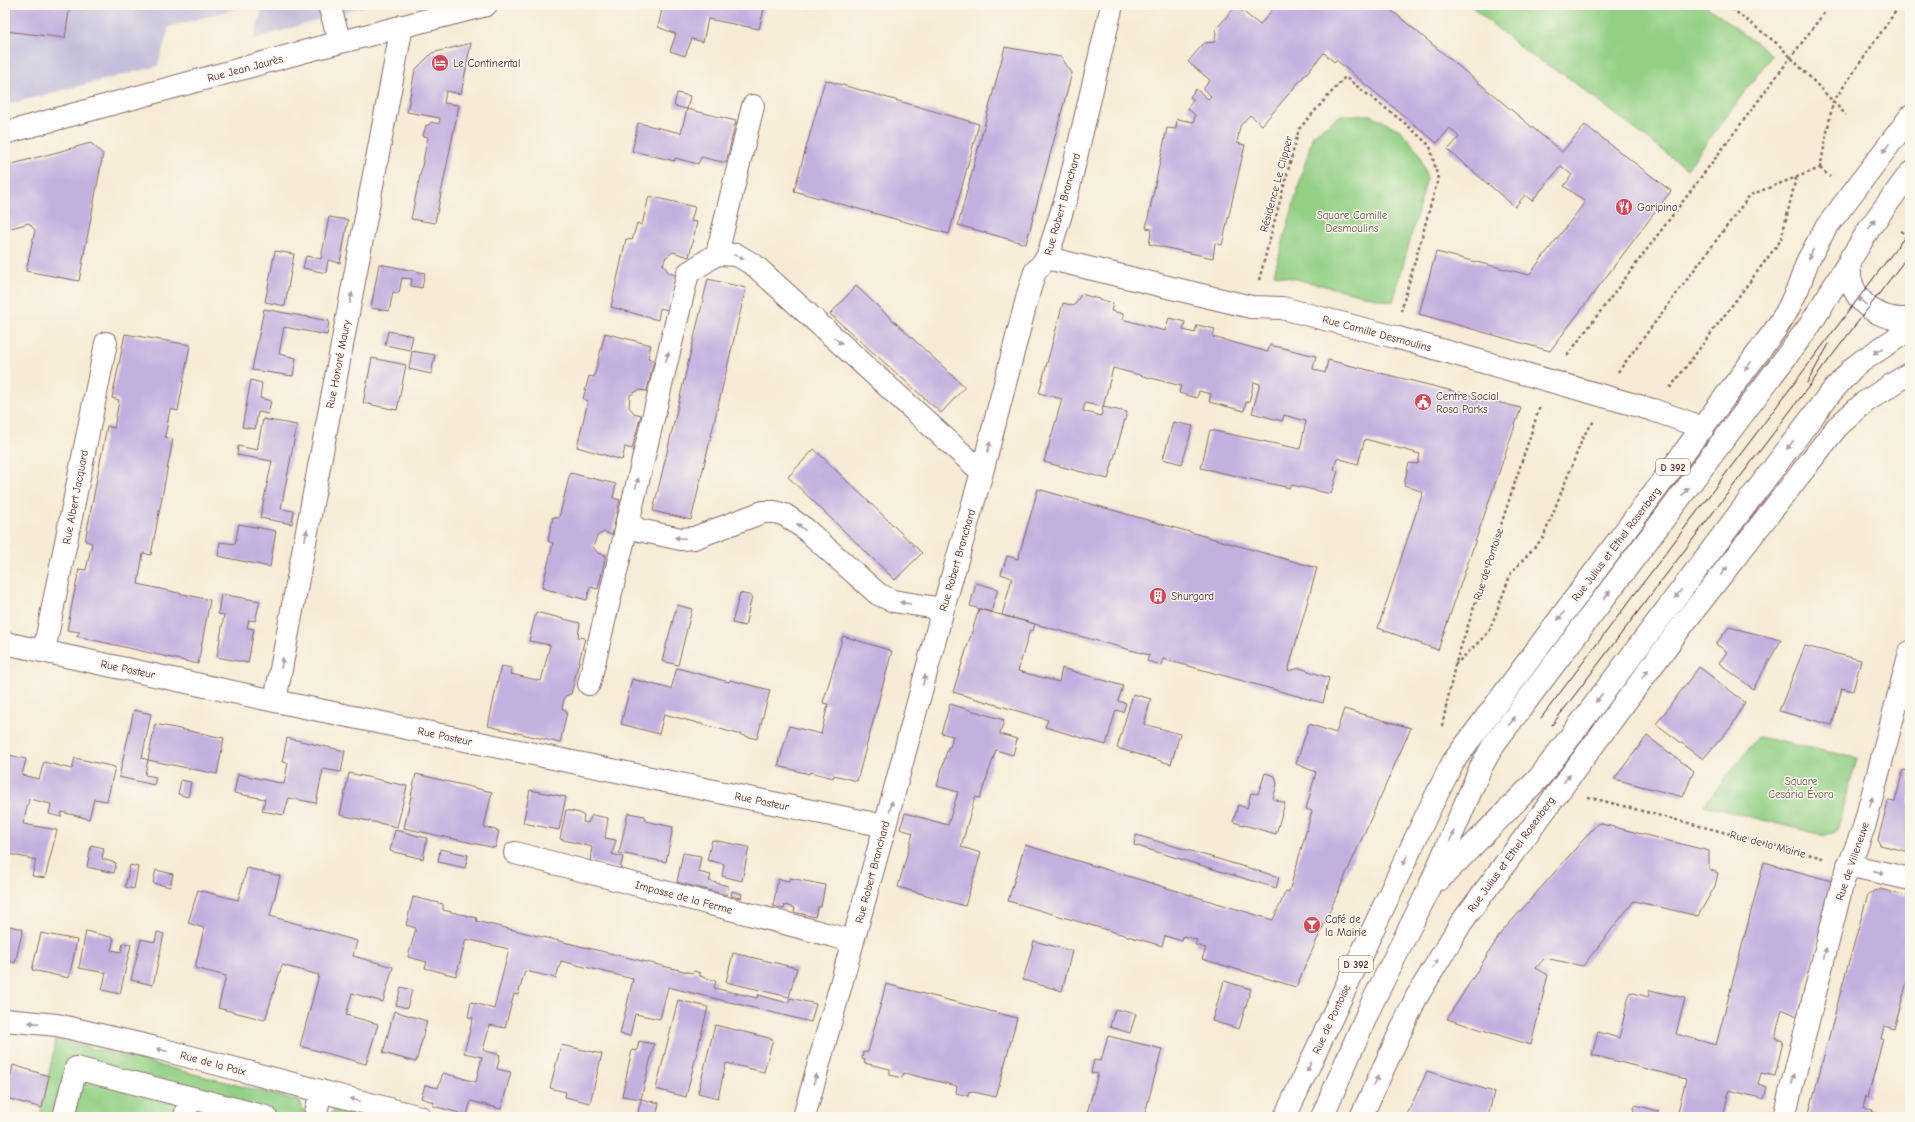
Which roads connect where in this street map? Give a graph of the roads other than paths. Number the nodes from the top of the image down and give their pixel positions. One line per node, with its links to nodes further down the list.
1 (329, 5): 5 (street)
2 (486, 5): 4 (street, Rue Jean Jaurès)
3 (1112, 5): 11 (street, Rue Robert Branchard)
4 (402, 26): 5 (street, Rue Jean Jaurès); 25 (street, Rue Honoré Maury, one-way to 4)
5 (340, 42): 8 (street, Rue Jean Jaurès)
6 (753, 106): 10 (street)
7 (1910, 117): 17 (street, Rue Julius et Ethel Rosenberg / D 392, one-way to 17)
8 (5, 133)
9 (1910, 173): 12 (street, one-way to 9)
10 (717, 254): 18 (street, one-way to 18); 19 (street, one-way to 10)
11 (1047, 258): 17 (street, Rue Camille Desmoulins); 18 (street, Rue Robert Branchard, one-way to 11)
12 (1851, 258): 13 (street, one-way to 12); 31 (street, one-way to 12)
13 (1910, 319)
14 (1910, 329): 31 (street, one-way to 31)
15 (106, 343): 22 (street, Rue Albert Jacquard)
16 (1910, 373): 43 (street, Rue Julius et Ethel Rosenberg, one-way to 16)
17 (1702, 430): 26 (street, Rue Julius et Ethel Rosenberg / D 392, one-way to 26)
18 (982, 472): 20 (street, Rue Robert Branchard)
19 (627, 521): 20 (street, one-way to 19); 24 (street)
20 (943, 609): 27 (street, Rue Robert Branchard, one-way to 20)
21 (5, 643): 22 (street, Rue Pasteur)
22 (44, 651): 25 (street, Rue Pasteur)
23 (1910, 652): 29 (street, Rue de Villeneuve, one-way to 23)
24 (589, 684)
25 (275, 701): 27 (street, Rue Pasteur)
26 (1428, 812): 41 (street, Rue de Pontoise / D 392, one-way to 41)
27 (885, 826): 32 (street, Rue Robert Branchard)
28 (515, 853): 32 (street, Impasse de la Ferme)
29 (1848, 865): 30 (street, one-way to 30); 44 (street, Rue de Villeneuve, one-way to 29)
30 (1910, 879)
31 (1425, 897): 42 (street)
32 (854, 941): 40 (street, Rue Robert Branchard, one-way to 32)
33 (5, 1020): 34 (street, Rue de la Paix, one-way to 33)
34 (321, 1091): 38 (street); 39 (street, Rue de la Paix, one-way to 34)
35 (187, 1107): 36 (street); 37 (street)
36 (64, 1117)
37 (266, 1117)
38 (315, 1117)
39 (420, 1117)
40 (804, 1117)
41 (1285, 1117)
42 (1322, 1117)
43 (1361, 1117)
44 (1784, 1117)

